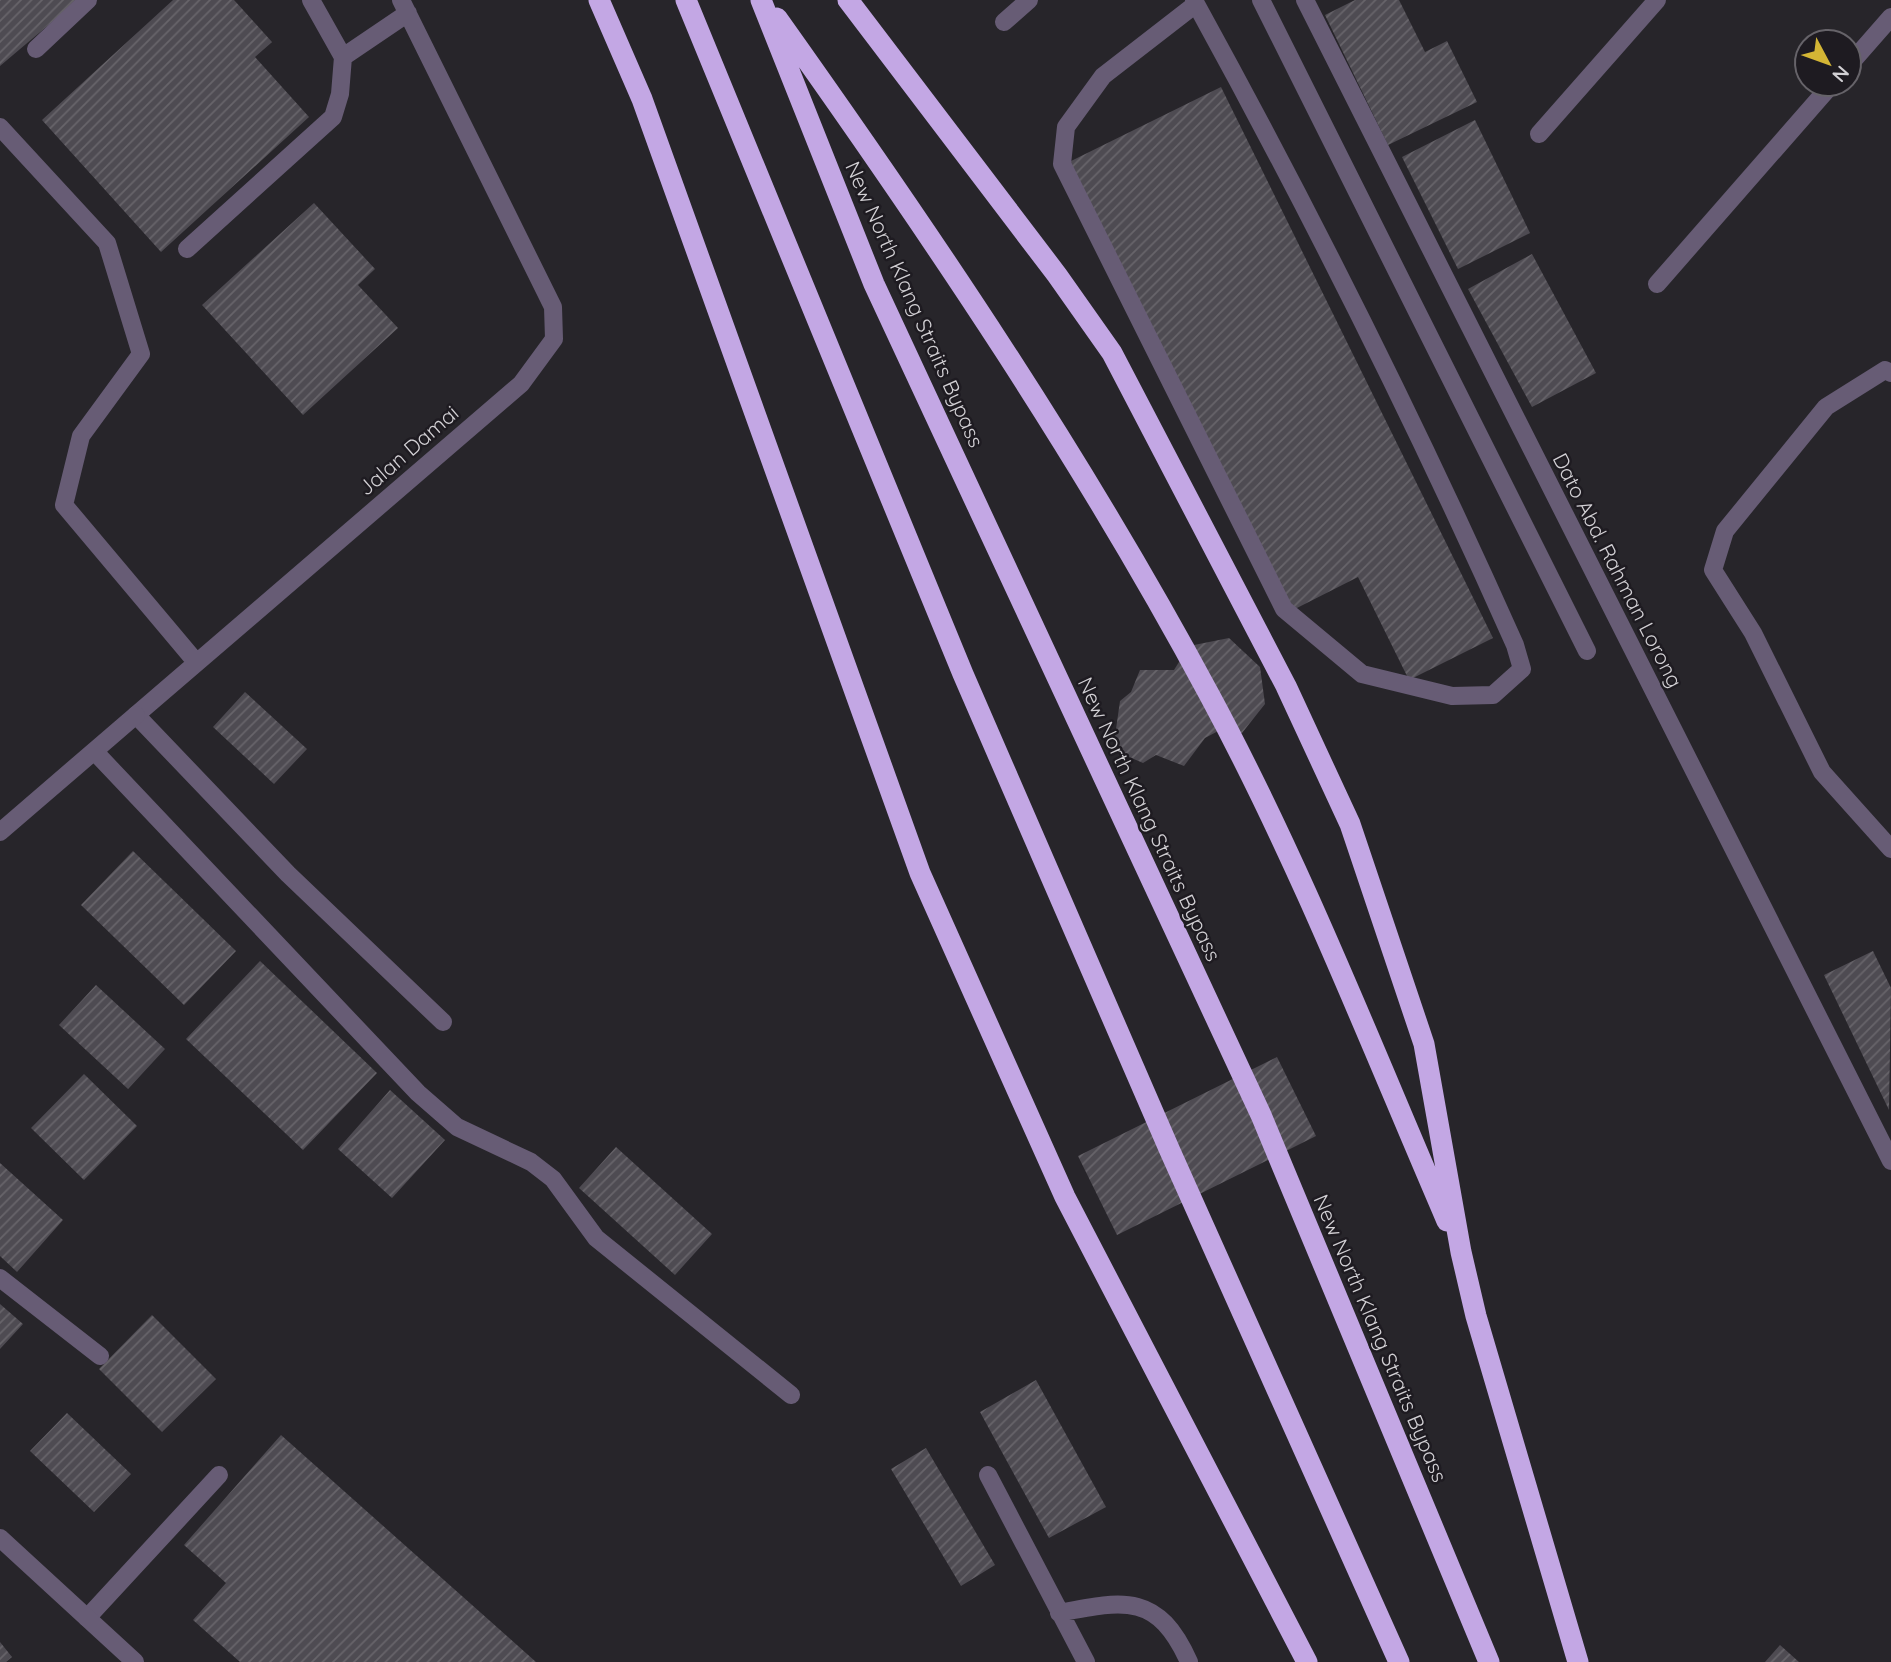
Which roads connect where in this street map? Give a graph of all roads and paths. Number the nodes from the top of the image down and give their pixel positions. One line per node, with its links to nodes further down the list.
1 (88, 0): 15 (street)
2 (311, 0): 17 (street)
3 (599, 0): 44 (highway)
4 (686, 0): 45 (highway)
5 (762, 0): 32 (highway); 46 (highway, New North Klang Straits Bypass)
6 (848, 0): 32 (highway)
7 (1029, 0): 14 (street)
8 (1262, 0): 24 (street)
9 (1305, 0): 31 (street, Dato Abd. Rahman Lorong)
10 (1657, 0): 20 (street)
11 (1195, 2): 11 (street)
12 (404, 7): 17 (street); 25 (street, Jalan Damai)
13 (1891, 17): 16 (street)
14 (1004, 22)
15 (36, 49)
16 (1863, 49)
17 (343, 57): 21 (street)
18 (1820, 98): 22 (street)
19 (0, 127): 25 (street)
20 (1539, 134)
21 (187, 249)
22 (1657, 284)
23 (1891, 373): 29 (street)
24 (1587, 651)
25 (196, 662): 26 (street, Jalan Damai)
26 (136, 715): 27 (street, Jalan Damai); 30 (street)
27 (95, 752): 28 (street, Jalan Damai); 35 (street)
28 (0, 832)
29 (1891, 849)
30 (443, 1022)
31 (1891, 1161)
32 (1461, 1252): 47 (highway)
33 (0, 1278): 34 (street)
34 (100, 1356)
35 (791, 1395)
36 (219, 1475): 40 (street)
37 (988, 1475): 39 (street)
38 (0, 1538): 40 (street)
39 (1059, 1613): 42 (street); 43 (street)
40 (87, 1618): 41 (street)
41 (135, 1662)
42 (1086, 1662)
43 (1189, 1662)
44 (1305, 1662)
45 (1399, 1662)
46 (1489, 1662)
47 (1578, 1662)

